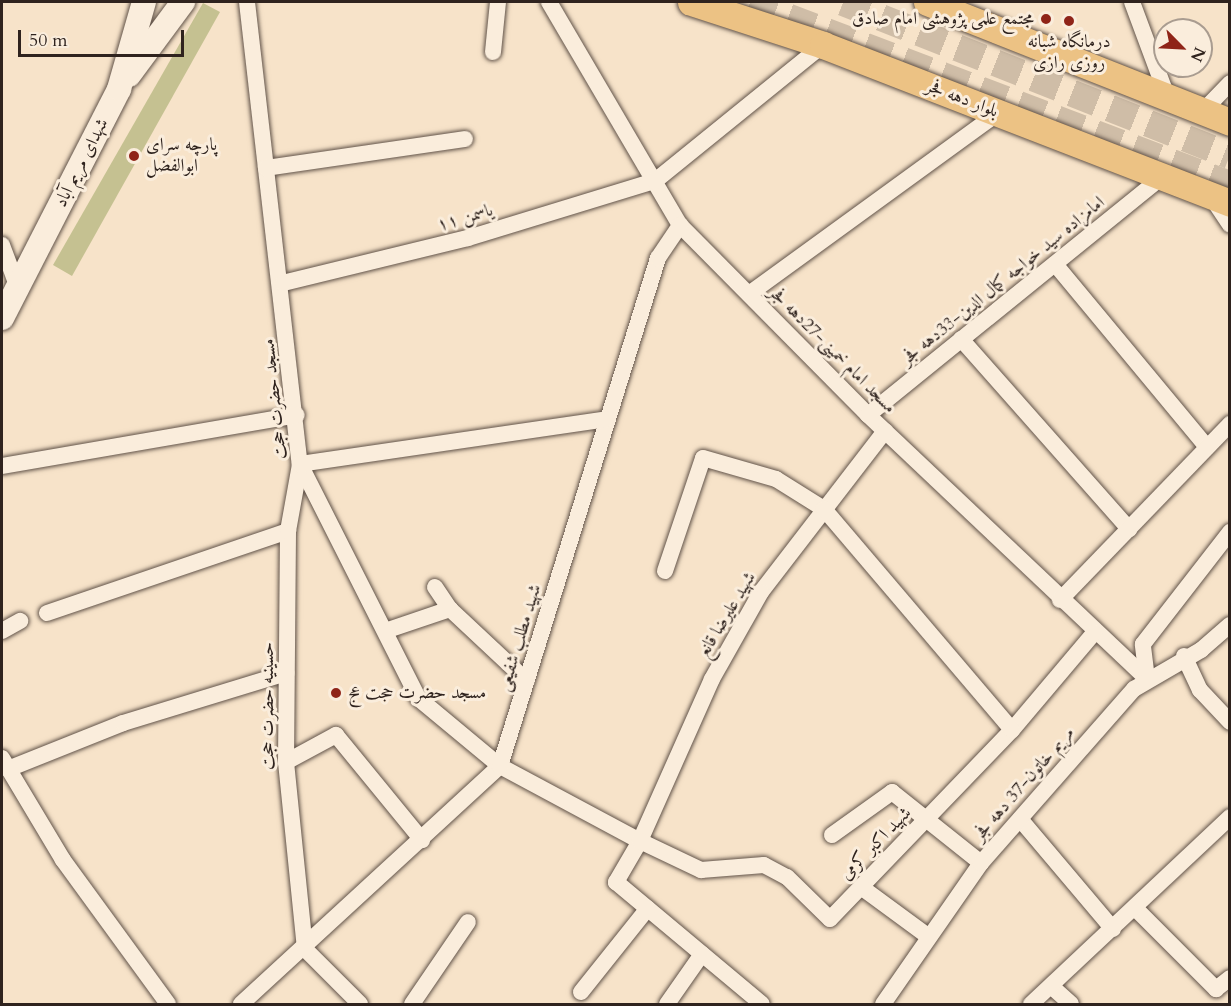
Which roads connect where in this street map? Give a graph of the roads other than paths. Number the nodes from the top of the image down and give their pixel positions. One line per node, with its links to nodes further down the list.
1 (144, 2): 12 (main road, شهدای مریم آباد)
2 (183, 2): 12 (main road)
3 (247, 2): 18 (street, مسجد حضرت حجت)
4 (498, 2): 10 (street)
5 (549, 2): 20 (street, مسجد امام خمینی-27دهه فجر)
6 (691, 2): 9 (main road, بلوار دهه فجر)
7 (1132, 2): 13 (street)
8 (943, 3): 13 (main road)
9 (823, 45): 15 (main road, بلوار دهه فجر); 20 (street)
10 (493, 52)
11 (1230, 83): 14 (street)
12 (119, 89): 27 (main road, شهدای مریم آباد)
13 (1167, 96): 14 (main road)
14 (1203, 111): 16 (main road)
15 (998, 113): 19 (main road, بلوار دهه فجر); 28 (street)
16 (1230, 122)
17 (465, 139): 18 (street)
18 (266, 168): 26 (street, مسجد حضرت حجت)
19 (1162, 177): 21 (main road, بلوار دهه فجر); 25 (street, امامزاده سید خواجه کمال الدین-33دهه فجر)
20 (655, 181): 22 (street, مسجد امام خمینی-27دهه فجر); 26 (street, یاسمن ۱۱)
21 (1220, 199): 23 (street)
22 (680, 225): 28 (street, مسجد امام خمینی-27دهه فجر); 33 (street, شهید مطلب شفیعی)
23 (1230, 225)
24 (2, 245): 27 (street)
25 (1054, 264): 30 (street, امامزاده سید خواجه کمال الدین-33دهه فجر); 36 (street)
26 (283, 283): 31 (street, مسجد حضرت حجت)
27 (18, 288): 29 (main road, شهدای مریم آباد)
28 (749, 294): 32 (street, مسجد امام خمینی-27دهه فجر)
29 (2, 318)
30 (962, 339): 32 (street, امامزاده سید خواجه کمال الدین-33دهه فجر); 40 (street)
31 (297, 415): 37 (street, مسجد حضرت حجت); 38 (street)
32 (868, 415): 35 (street, مسجد امام خمینی-27دهه فجر)
33 (608, 419): 37 (street); 56 (street, شهید مطلب شفیعی)
34 (1230, 424): 36 (street)
35 (885, 431): 39 (street, شهید علیرضا قانع); 45 (street, مسجد امام خمینی-27دهه فجر)
36 (1207, 447): 40 (street)
37 (300, 464): 41 (street, حسینیه حضرت حجت); 51 (street, مسجد حضرت حجت)
38 (2, 466)
39 (824, 509): 43 (street); 58 (street); 67 (street, شهید علیرضا قانع)
40 (1129, 529): 45 (street)
41 (288, 531): 47 (street); 54 (street, حسینیه حضرت حجت)
42 (1230, 532): 55 (street)
43 (665, 571)
44 (435, 587): 46 (street)
45 (1060, 600): 52 (street, مسجد امام خمینی-27دهه فجر)
46 (450, 609): 51 (street); 56 (street)
47 (47, 613)
48 (20, 621): 50 (street)
49 (1230, 625): 53 (street, مریم خاتون-37 دهه فجر)
50 (2, 631)
51 (385, 631): 61 (street, مسجد حضرت حجت)
52 (1094, 633): 55 (street, مسجد امام خمینی-27دهه فجر); 58 (street, شهید اکبر کرمی)
53 (1184, 656): 55 (street, مریم خاتون-37 دهه فجر); 57 (street)
54 (287, 673): 59 (street, حسینیه حضرت حجت); 60 (street)
55 (1147, 679): 62 (street, مریم خاتون-37 دهه فجر)
56 (527, 681): 61 (street, شهید مطلب شفیعی)
57 (1230, 722)
58 (1012, 730): 63 (street, شهید اکبر کرمی)
59 (286, 762): 66 (street); 75 (street, حسینیه حضرت حجت)
60 (5, 764): 80 (street)
61 (500, 766): 66 (street, شهید مطلب شفیعی); 67 (street, مسجد حضرت حجت)
62 (1020, 819): 68 (street, مریم خاتون-37 دهه فجر); 73 (street)
63 (926, 820): 65 (street); 68 (street); 69 (street, شهید اکبر کرمی)
64 (1228, 821): 71 (street)
65 (832, 834)
66 (422, 840): 75 (street, شهید مطلب شفیعی)
67 (640, 842): 69 (street, شهید اکبر کرمی); 70 (street, شهید علیرضا قانع)
68 (981, 862): 74 (street, مریم خاتون-37 دهه فجر)
69 (861, 887): 74 (street)
70 (648, 908): 76 (street); 79 (street)
71 (1135, 908): 73 (street); 77 (street)
72 (468, 922): 83 (street)
73 (1113, 929): 78 (street)
74 (930, 937): 86 (street, مریم خاتون-37 دهه فجر)
75 (305, 949): 81 (street, شهید مطلب شفیعی); 82 (street)
76 (702, 954): 84 (street); 85 (street)
77 (1230, 978)
78 (1051, 986): 87 (street); 88 (street)
79 (581, 992)
80 (168, 1005)
81 (241, 1005)
82 (360, 1005)
83 (412, 1005)
84 (667, 1005)
85 (762, 1005)
86 (883, 1005)
87 (1031, 1005)
88 (1071, 1005)

